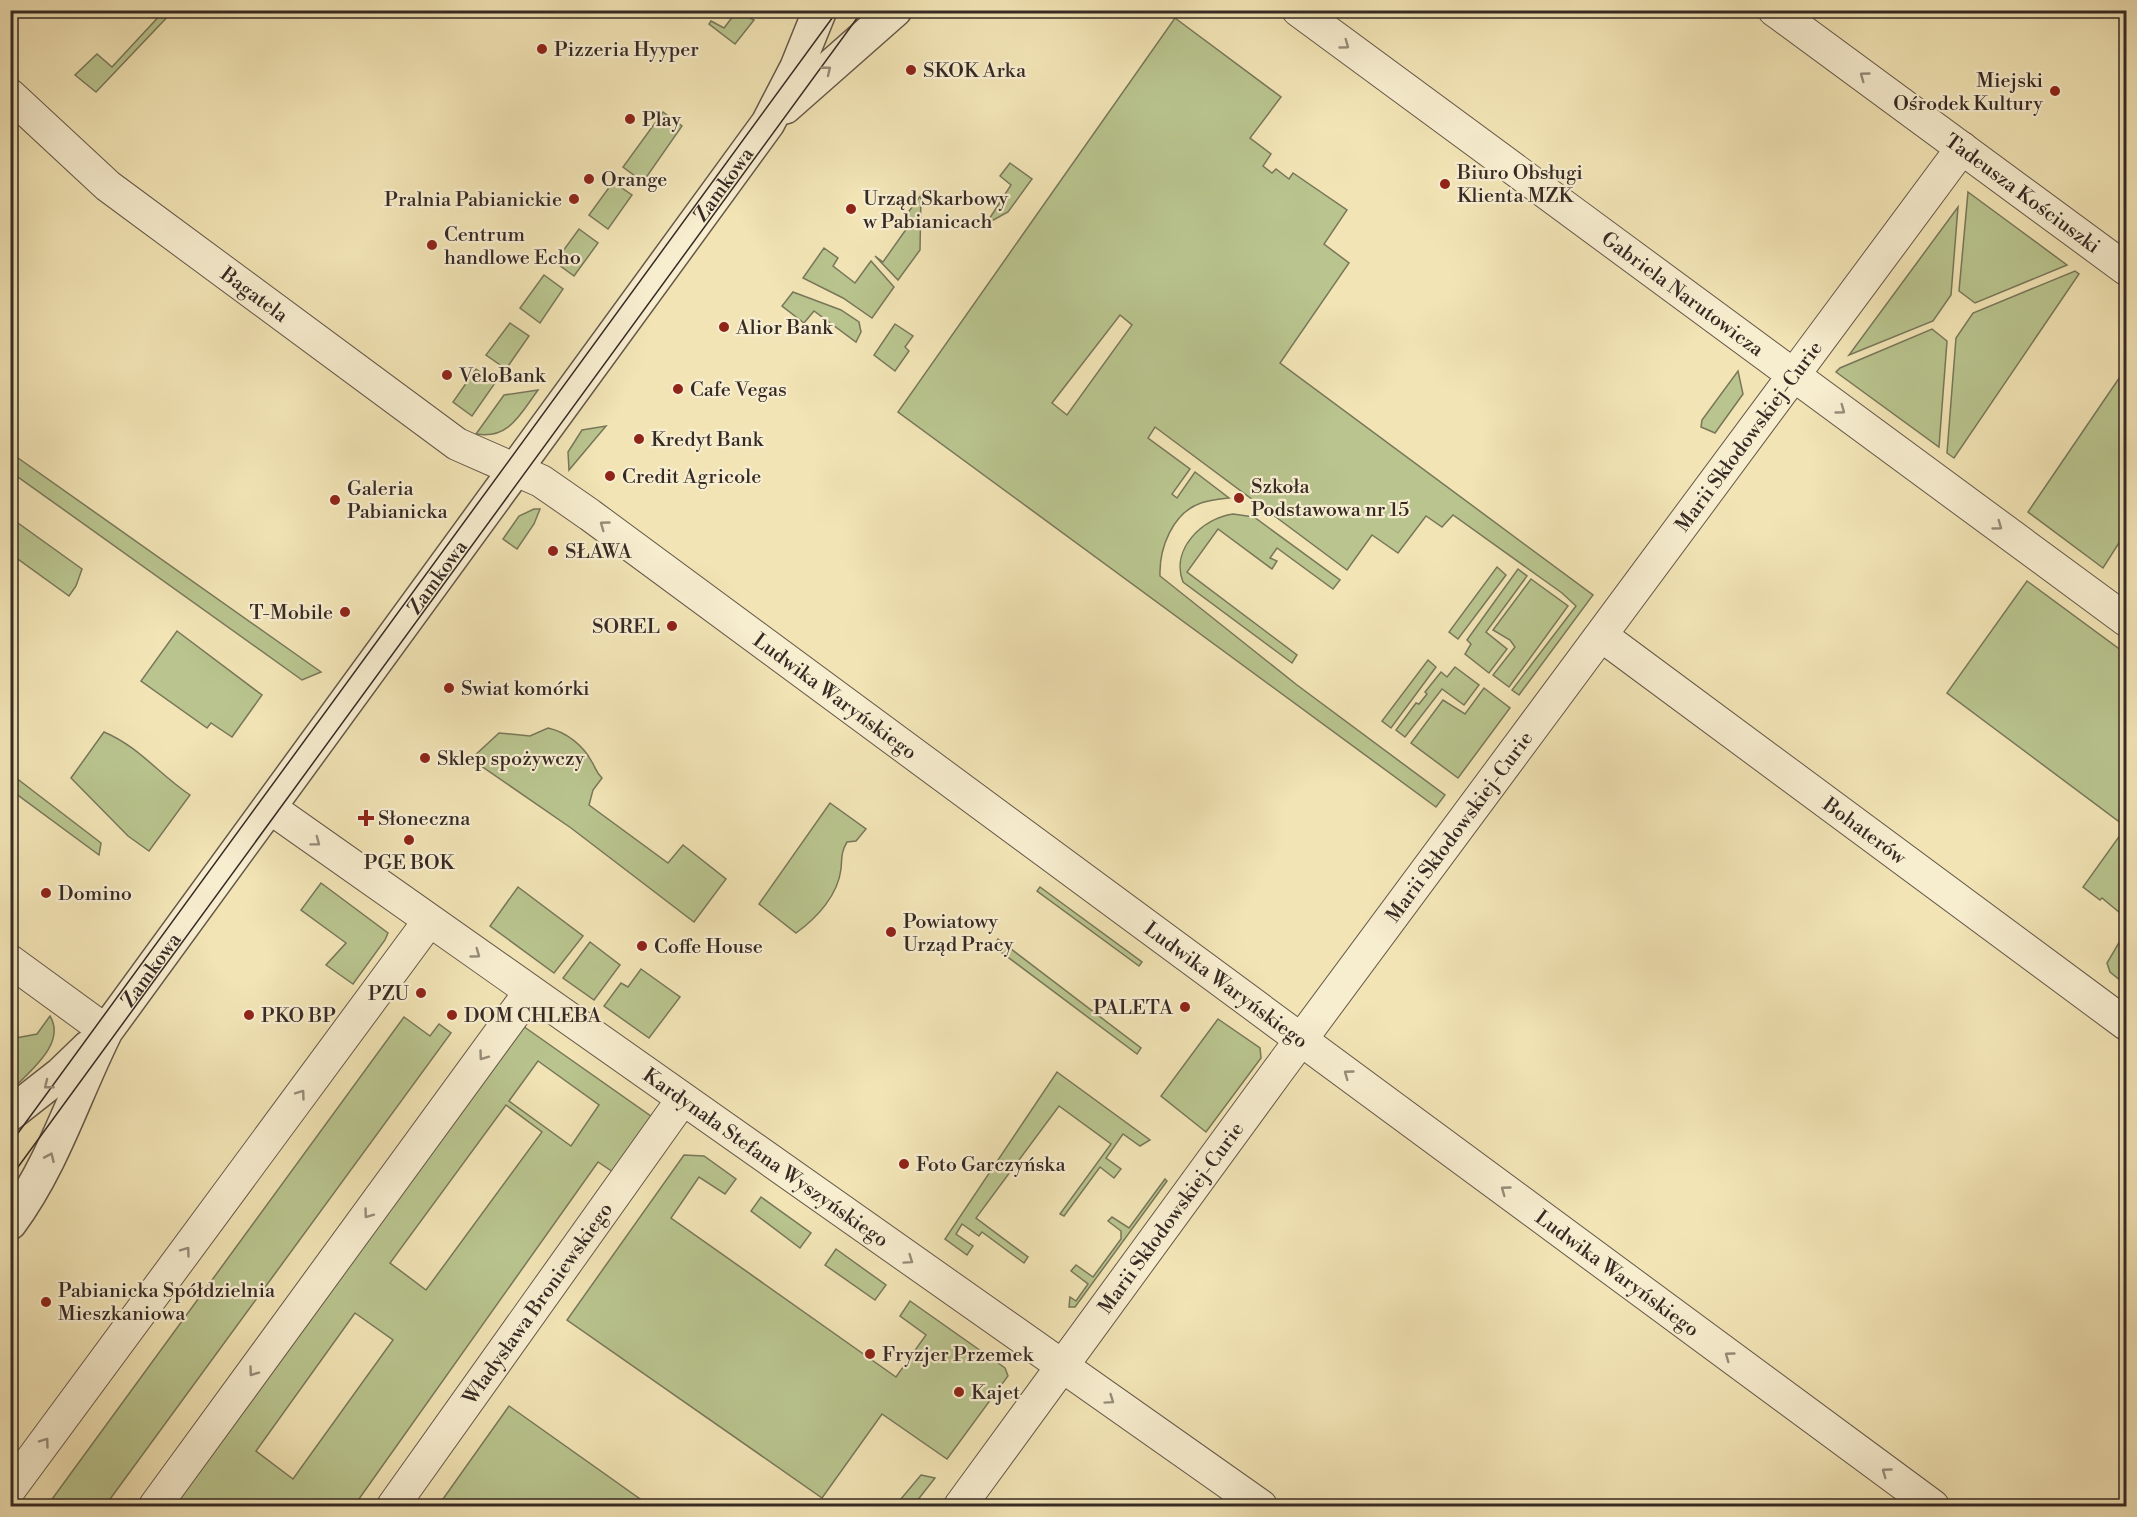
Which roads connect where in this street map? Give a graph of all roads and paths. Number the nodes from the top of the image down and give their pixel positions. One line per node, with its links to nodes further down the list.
1 (820, 10): 6 (street, Zamkowa)
2 (895, 10): 6 (street, Zamkowa, one-way to 2)
3 (1298, 10): 9 (street, Gabriela Narutowicza, one-way to 9)
4 (1774, 10): 7 (street, Tadeusza Kościuszki, one-way to 4)
5 (10, 95): 10 (street, Bagatela)
6 (768, 123): 10 (street, Zamkowa)
7 (1962, 148): 8 (street, Tadeusza Kościuszki); 9 (street, Marii Skłodowskiej-Curie)
8 (2127, 269)
9 (1794, 376): 11 (street, Gabriela Narutowicza, one-way to 11); 12 (street, Marii Skłodowskiej-Curie)
10 (516, 469): 13 (street, Zamkowa); 19 (street, Ludwika Waryńskiego, one-way to 10)
11 (2127, 620)
12 (1602, 636): 17 (street, Bohaterów); 19 (street, Marii Skłodowskiej-Curie)
13 (269, 807): 14 (street, Kardynała Stefana Wyszyńskiego, one-way to 14); 18 (street, Zamkowa)
14 (429, 921): 16 (street, Kardynała Stefana Wyszyńskiego, one-way to 16); 24 (street, one-way to 14)
15 (10, 961): 18 (street)
16 (530, 992): 20 (street, Kardynała Stefana Wyszyńskiego); 25 (street, one-way to 25)
17 (2127, 1024)
18 (106, 1031): 21 (street, Zamkowa, one-way to 21); 22 (street, Zamkowa, one-way to 18)
19 (1302, 1040): 23 (street, Marii Skłodowskiej-Curie); 29 (street, Ludwika Waryńskiego, one-way to 19)
20 (682, 1100): 23 (street, Kardynała Stefana Wyszyńskiego, one-way to 23); 26 (street, Władysława Broniewskiego)
21 (10, 1114)
22 (10, 1223)
23 (1062, 1366): 27 (street, Marii Skłodowskiej-Curie); 28 (street, Kardynała Stefana Wyszyńskiego, one-way to 28)
24 (10, 1489)
25 (155, 1506)
26 (393, 1506)
27 (960, 1506)
28 (1261, 1506)
29 (1933, 1506)

